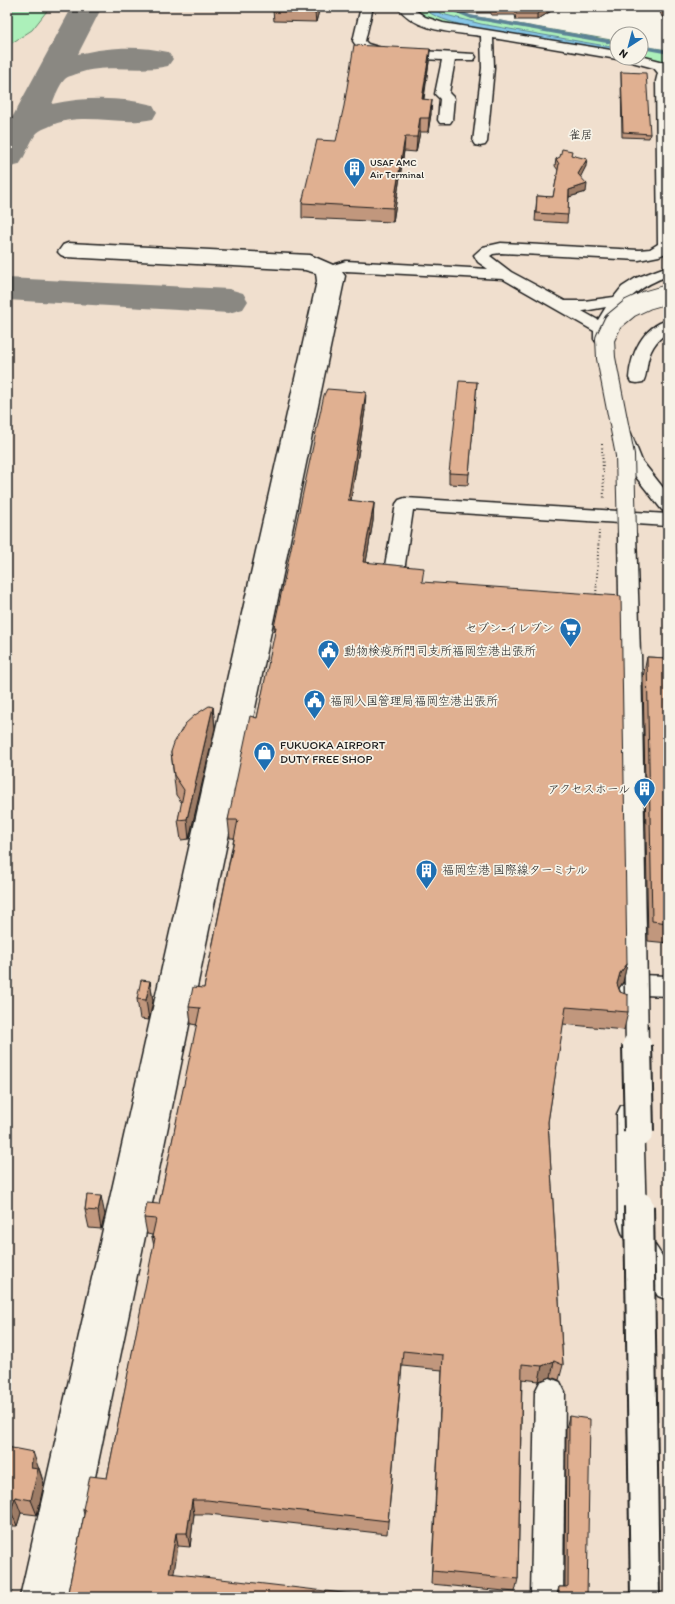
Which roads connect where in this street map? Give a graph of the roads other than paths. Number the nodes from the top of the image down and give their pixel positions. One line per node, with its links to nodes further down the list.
1 (368, 7): 5 (street)
2 (404, 7): 3 (street)
3 (488, 33): 4 (street); 9 (street)
4 (609, 55)
5 (449, 56): 6 (street); 8 (street)
6 (470, 57)
7 (649, 62): 10 (street)
8 (445, 120)
9 (480, 142)
10 (468, 258): 11 (street); 13 (street)
11 (325, 266): 13 (street); 26 (street); 27 (street)
12 (668, 271): 15 (street)
13 (506, 275): 16 (street)
14 (668, 294): 29 (street, bridge)
15 (617, 301): 16 (street); 18 (street)
16 (563, 306): 18 (street)
17 (668, 325): 19 (street)
18 (601, 328): 20 (street)
19 (637, 378)
20 (668, 506)
21 (668, 520): 22 (street)
22 (394, 571)
23 (668, 986): 24 (street)
24 (668, 1287)
25 (550, 1392): 28 (street)
26 (36, 1597)
27 (54, 1597)
28 (547, 1597)
29 (645, 1597)

